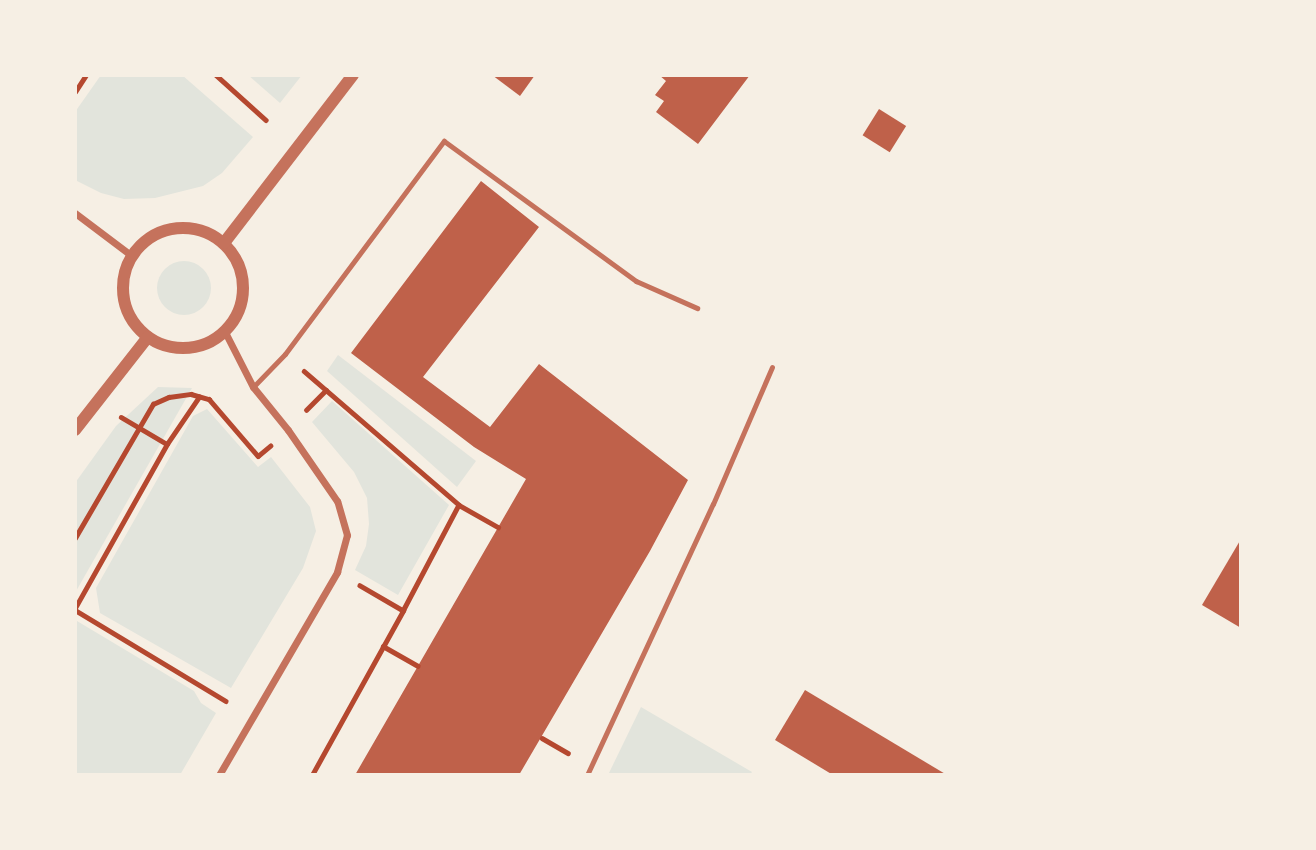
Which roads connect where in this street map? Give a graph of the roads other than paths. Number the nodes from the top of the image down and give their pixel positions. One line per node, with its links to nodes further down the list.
1 (353, 75): 3 (street)
2 (75, 213): 4 (street)
3 (224, 243): 4 (street); 6 (street)
4 (132, 256): 7 (street)
5 (697, 308): 9 (lane)
6 (225, 332): 7 (street); 9 (street)
7 (148, 337): 10 (street)
8 (772, 367): 12 (lane)
9 (253, 387): 11 (street)
10 (75, 430)
11 (219, 775)
12 (587, 775)

